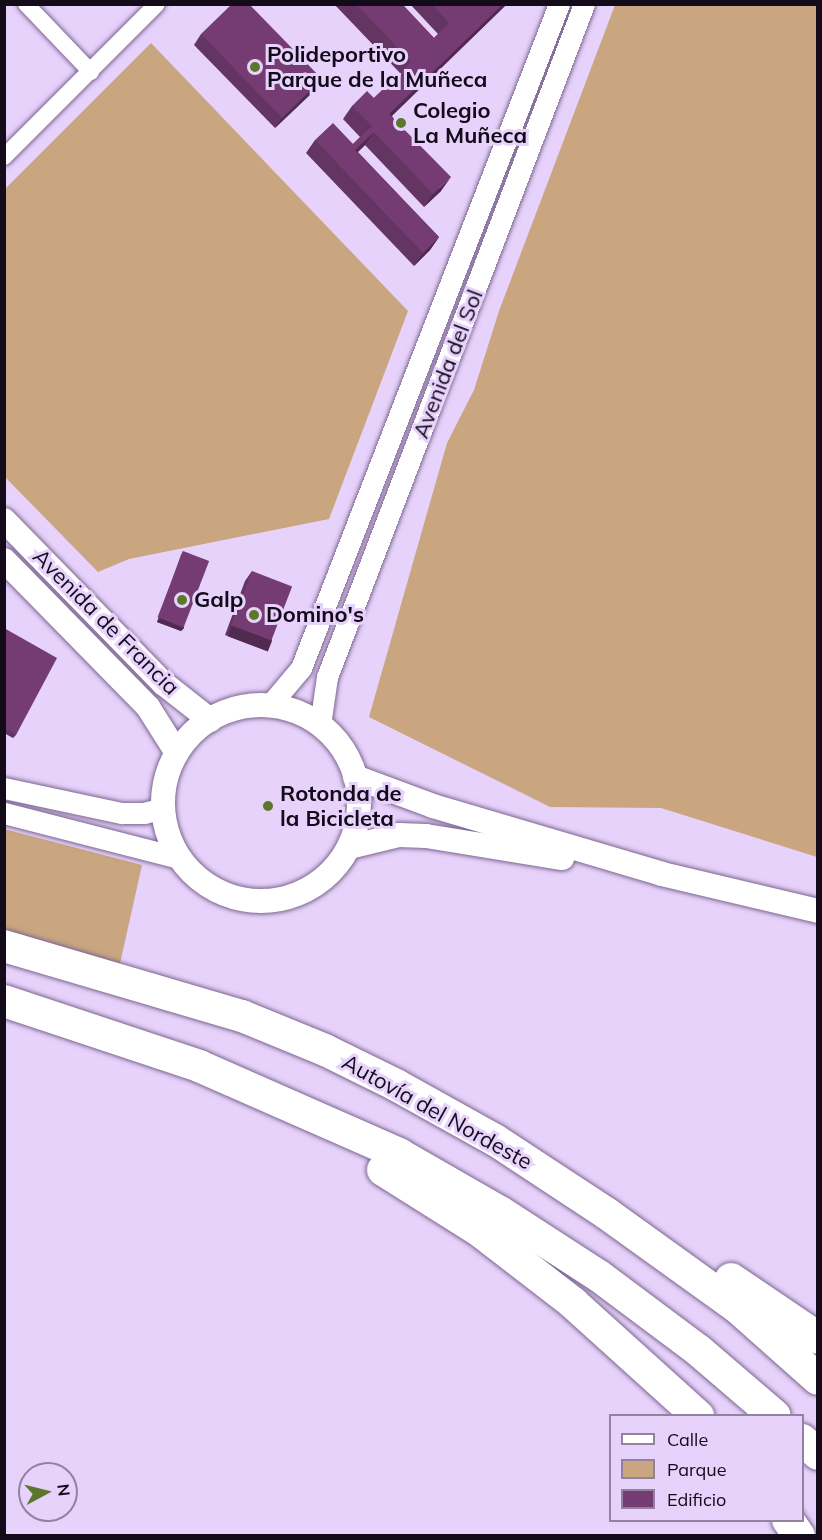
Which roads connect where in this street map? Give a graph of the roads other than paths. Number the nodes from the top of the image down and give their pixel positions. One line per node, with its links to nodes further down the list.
1 (26, 4): 5 (street)
2 (157, 4): 5 (street)
3 (559, 4): 9 (street, Avenida del Sol)
4 (584, 4): 11 (street, Avenida del Sol)
5 (91, 72): 6 (street)
6 (4, 157)
7 (4, 520): 10 (main road, Avenida de Francia)
8 (4, 560): 12 (main road, Avenida de Francia)
9 (269, 706): 10 (main road); 11 (main road)
10 (210, 720): 12 (main road)
11 (320, 725): 13 (main road)
12 (177, 753): 15 (main road)
13 (355, 777): 17 (main road); 19 (main road)
14 (4, 788): 15 (street)
15 (163, 808): 18 (main road)
16 (4, 813): 18 (street)
17 (349, 847): 18 (main road); 19 (main road)
18 (179, 858)
19 (662, 874): 20 (main road)
20 (818, 911)
21 (4, 946): 24 (highway, Autovía del Nordeste)
22 (4, 1001): 23 (highway)
23 (199, 1066): 27 (highway); 28 (highway)
24 (606, 1213): 25 (highway); 26 (highway, Autovía del Nordeste)
25 (818, 1338)
26 (818, 1379)
27 (696, 1414)
28 (773, 1414)
29 (804, 1442): 30 (highway)
30 (818, 1454)
31 (789, 1522): 32 (highway)
32 (799, 1536)

